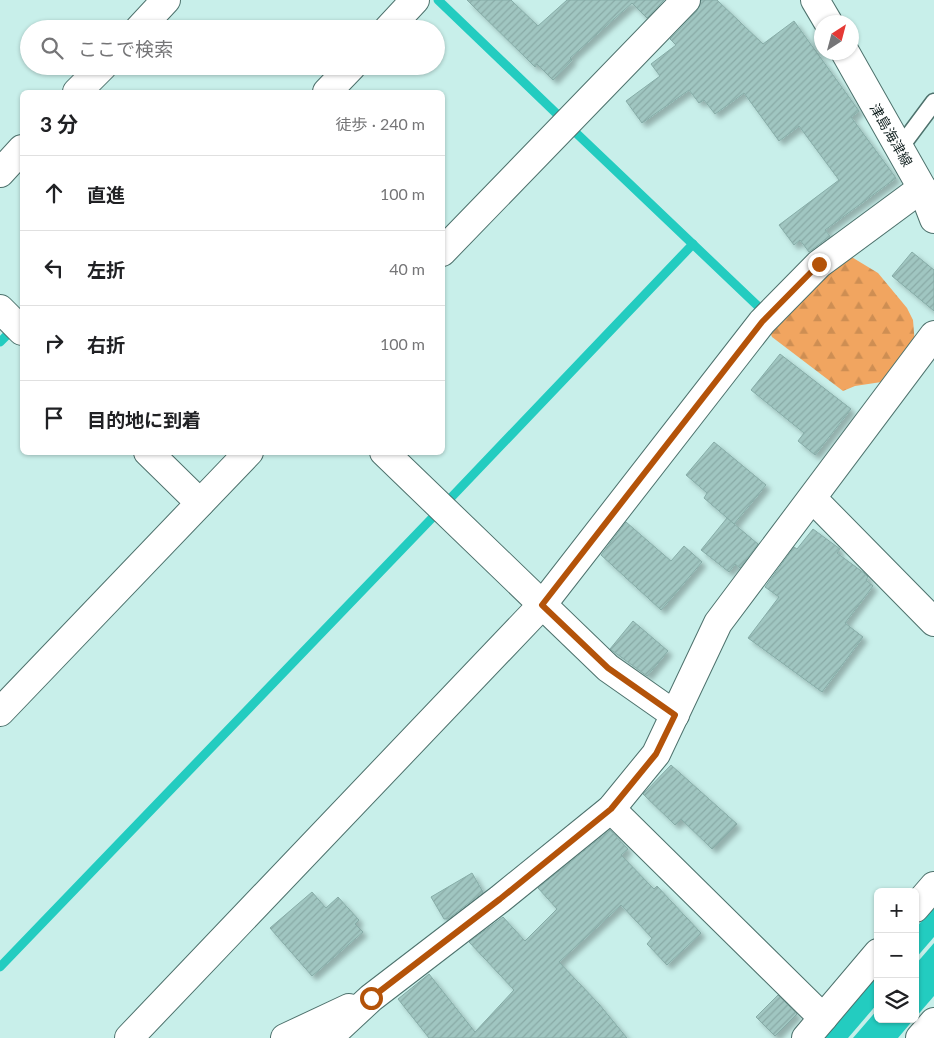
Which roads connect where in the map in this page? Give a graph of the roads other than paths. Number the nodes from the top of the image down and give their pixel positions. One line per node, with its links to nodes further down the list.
1 (166, 0): 6 (street)
2 (415, 0): 7 (street)
3 (686, 0): 19 (street)
4 (815, 0): 5 (street)
5 (824, 15)
6 (147, 20)
7 (396, 20)
8 (849, 60): 14 (street, 津島海津線)
9 (93, 75): 11 (street)
10 (343, 75): 12 (street)
11 (79, 90)
12 (329, 90)
13 (934, 102): 14 (lane)
14 (899, 149): 17 (street, 津島海津線)
15 (20, 151): 16 (street)
16 (0, 173)
17 (922, 188): 18 (street, 津島海津線); 28 (street)
18 (934, 219)
19 (445, 249)
20 (0, 309): 21 (street)
21 (20, 329)
22 (934, 335): 26 (street)
23 (151, 455): 27 (street)
24 (246, 455): 27 (street)
25 (387, 455): 28 (street)
26 (812, 499): 29 (street); 31 (street)
27 (200, 503): 30 (street)
28 (542, 605): 31 (street); 39 (street)
29 (934, 622)
30 (0, 712)
31 (675, 715): 32 (street)
32 (611, 809): 36 (street); 37 (street)
33 (934, 886): 34 (street)
34 (919, 903)
35 (874, 958): 37 (street)
36 (371, 998): 40 (street); 41 (street)
37 (823, 1018): 42 (street)
38 (934, 1022): 43 (street)
39 (129, 1038)
40 (285, 1038)
41 (328, 1038)
42 (806, 1038)
43 (920, 1038)

